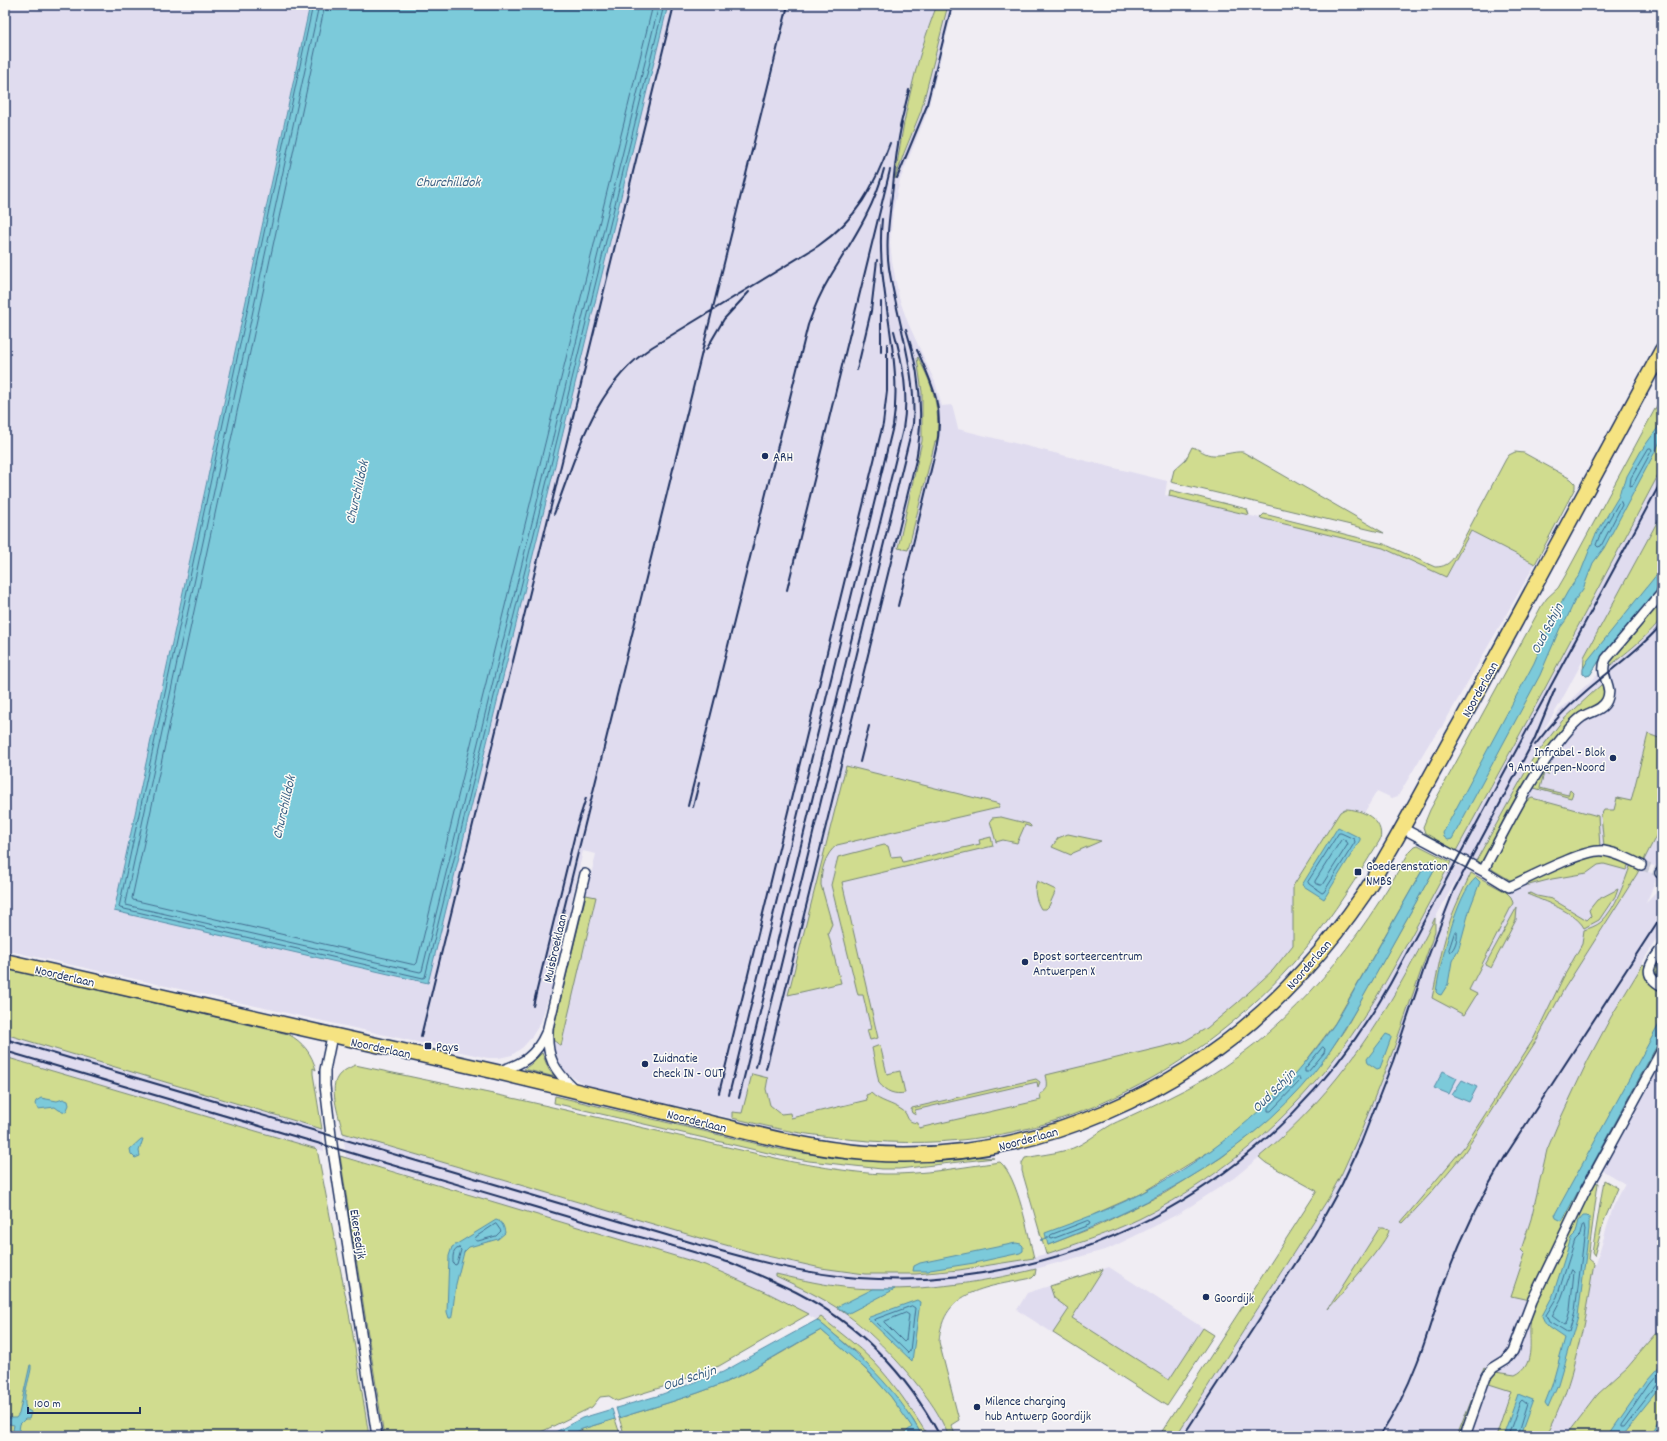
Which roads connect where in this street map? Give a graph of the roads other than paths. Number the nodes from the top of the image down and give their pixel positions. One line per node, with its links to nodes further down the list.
1 (1662, 350): 3 (main road, Noorderlaan)
2 (1662, 593): 5 (street)
3 (1402, 828): 5 (street); 14 (main road, Noorderlaan)
4 (1642, 865): 5 (street)
5 (1483, 871)
6 (585, 874): 10 (street, Muisbroeklaan)
7 (1662, 948): 9 (street)
8 (5, 961): 11 (main road, Noorderlaan)
9 (1662, 986)
10 (548, 1028): 13 (street, Muisbroeklaan); 14 (street, Muisbroeklaan)
11 (332, 1036): 13 (main road, Noorderlaan); 15 (street, Ekersedijk)
12 (1662, 1050): 16 (street)
13 (495, 1072): 14 (main road, Noorderlaan)
14 (576, 1091)
15 (377, 1436)
16 (1465, 1436)

